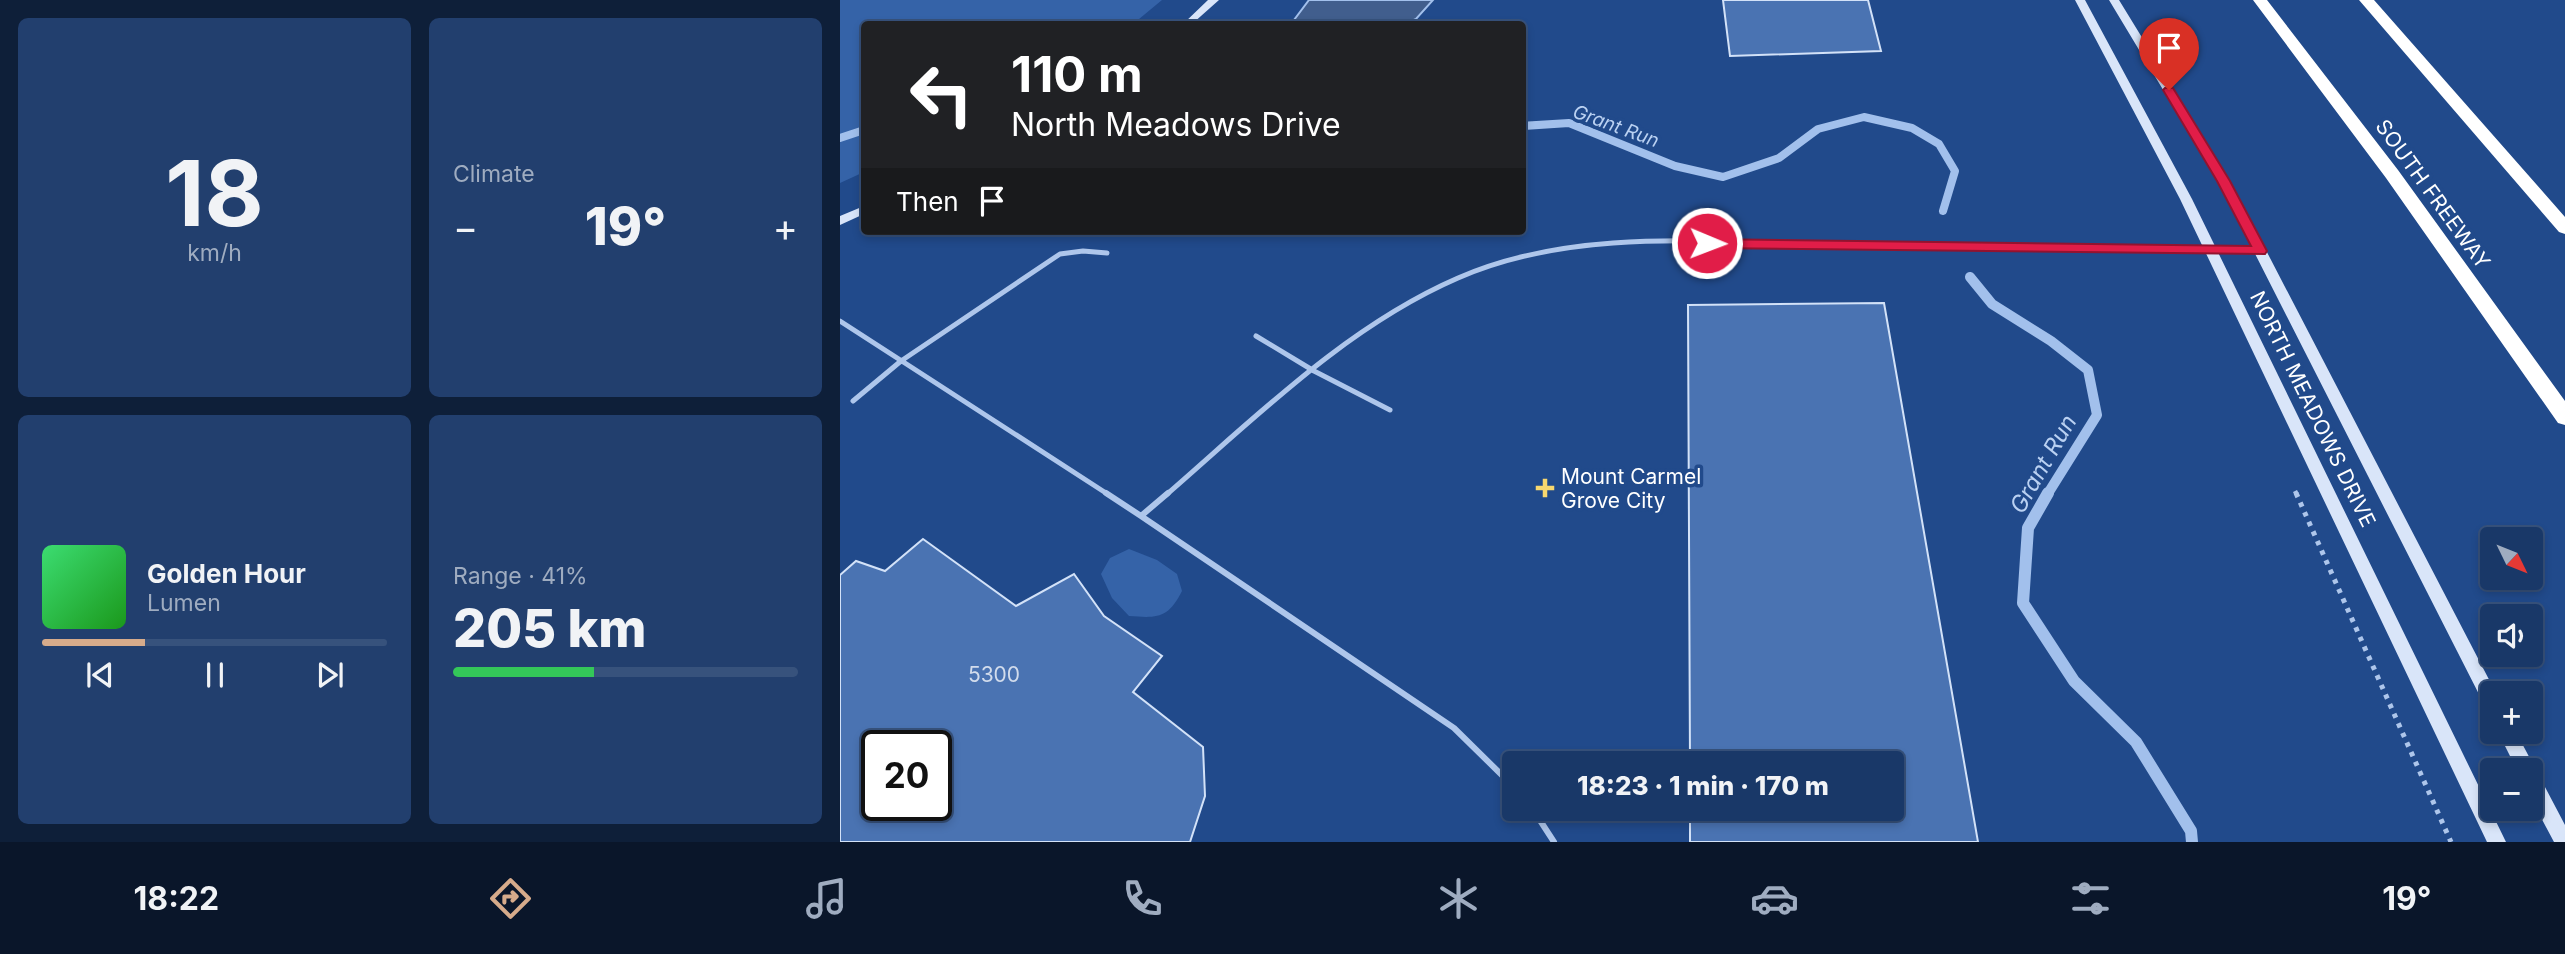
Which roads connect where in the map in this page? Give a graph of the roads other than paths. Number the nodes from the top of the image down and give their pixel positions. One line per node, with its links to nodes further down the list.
1 (1214, 0): 6 (street)
2 (2080, 0): 10 (street, NORTH MEADOWS DRIVE)
3 (2114, 0): 11 (street, NORTH MEADOWS DRIVE)
4 (2260, 0): 19 (highway, SOUTH FREEWAY)
5 (2366, 0): 9 (highway)
6 (1190, 21)
7 (861, 212): 8 (street)
8 (840, 222)
9 (2565, 228)
10 (2211, 251): 11 (lane); 16 (lane); 26 (street, NORTH MEADOWS DRIVE)
11 (2260, 251): 21 (street, NORTH MEADOWS DRIVE)
12 (1107, 253): 15 (lane)
13 (840, 321): 15 (lane)
14 (1256, 335): 16 (lane)
15 (901, 361): 17 (lane); 20 (lane)
16 (1314, 371): 18 (lane); 20 (lane)
17 (853, 401)
18 (1390, 410)
19 (2565, 417)
20 (1141, 516): 22 (lane)
21 (2481, 681)
22 (1502, 774)
23 (2543, 802): 27 (street)
24 (1540, 821): 25 (lane)
25 (1554, 842)
26 (2497, 842)
27 (2564, 842)

